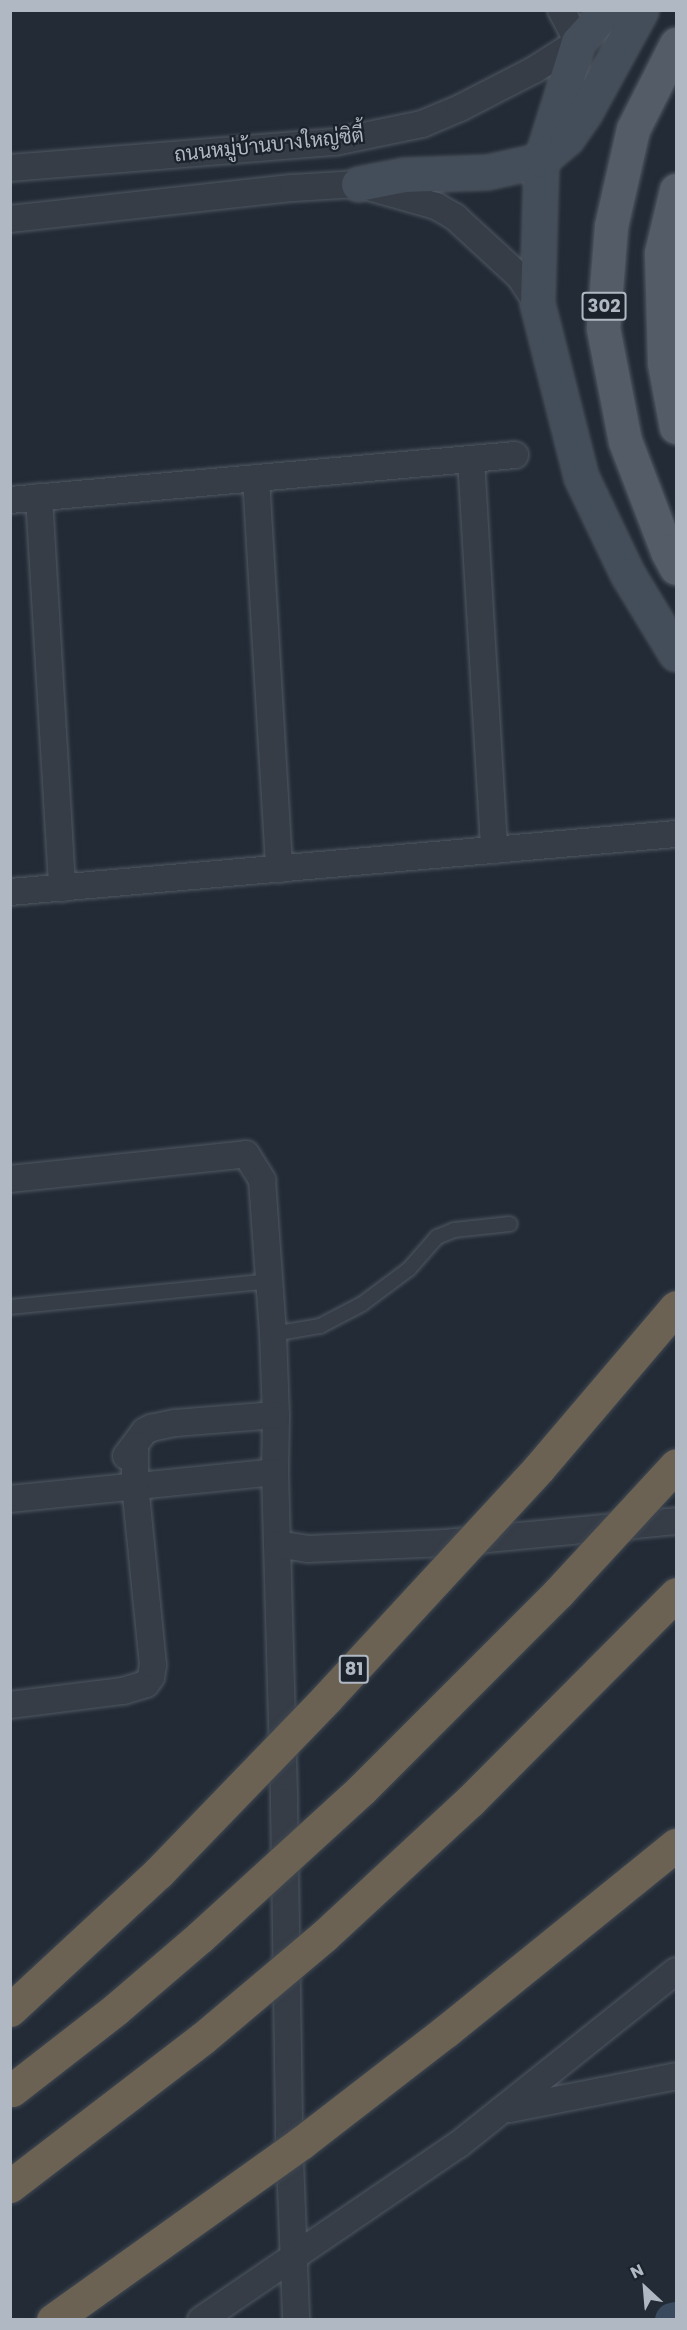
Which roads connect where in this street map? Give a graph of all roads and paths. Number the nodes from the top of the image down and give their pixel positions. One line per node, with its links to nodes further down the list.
1 (561, 10): 4 (street)
2 (607, 10): 4 (main road)
3 (641, 10): 6 (main road)
4 (578, 42): 6 (main road); 7 (street, ถนนหมู่บ้านบางใหญ่ซิตี้)
5 (676, 44): 18 (main road, 302)
6 (541, 160): 8 (main road); 11 (main road)
7 (10, 168)
8 (358, 184): 10 (street); 11 (street)
9 (676, 190): 12 (main road)
10 (10, 219)
11 (537, 303): 19 (main road)
12 (676, 427)
13 (515, 455): 14 (street)
14 (471, 459): 15 (street); 21 (street)
15 (256, 478): 16 (street); 22 (street)
16 (39, 497): 17 (street); 23 (street)
17 (10, 500)
18 (676, 568)
19 (676, 654)
20 (676, 834): 21 (street)
21 (494, 850): 22 (street)
22 (279, 869): 23 (street)
23 (62, 888): 24 (street)
24 (10, 892)
25 (10, 1179): 27 (street)
26 (510, 1224): 30 (lane)
27 (269, 1281): 28 (lane); 30 (street)
28 (10, 1307)
29 (676, 1307): 44 (highway, 81, bridge)
30 (273, 1334): 31 (street)
31 (276, 1415): 32 (street); 34 (street)
32 (135, 1445): 35 (street); 36 (street)
33 (676, 1465): 46 (highway, bridge)
34 (275, 1472): 35 (street); 39 (street)
35 (135, 1484): 36 (street); 41 (street)
36 (102, 1488): 37 (street)
37 (10, 1499)
38 (676, 1521): 39 (street)
39 (276, 1545): 49 (street)
40 (676, 1594): 48 (highway, bridge)
41 (10, 1704)
42 (676, 1845): 50 (highway, bridge)
43 (676, 1971): 47 (street)
44 (10, 2010)
45 (676, 2076): 47 (street)
46 (12, 2090)
47 (503, 2110): 49 (street)
48 (10, 2186)
49 (294, 2258): 51 (street); 52 (street)
50 (53, 2319)
51 (202, 2319)
52 (296, 2319)

